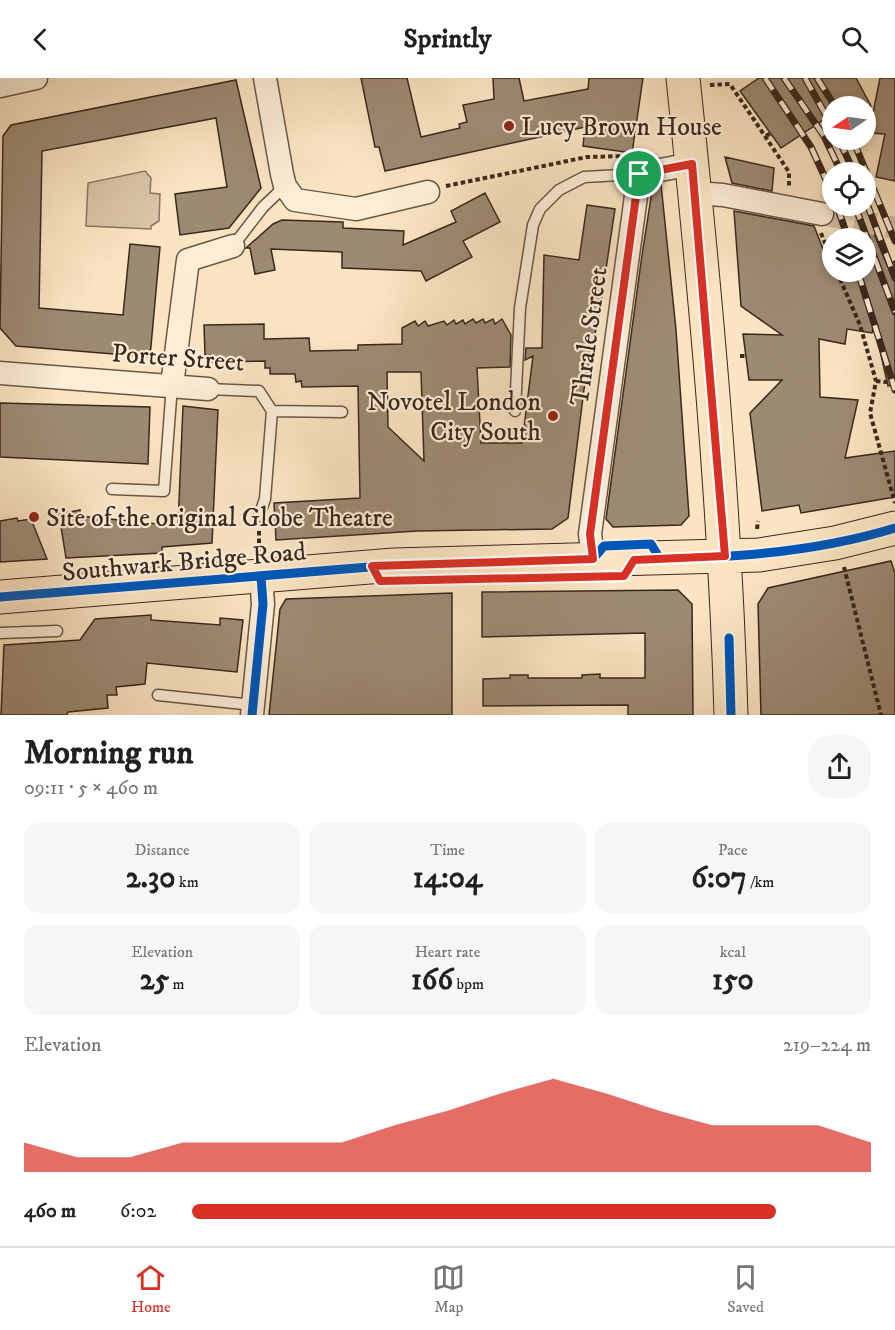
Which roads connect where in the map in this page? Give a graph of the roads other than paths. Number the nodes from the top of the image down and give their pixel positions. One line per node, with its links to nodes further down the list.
1 (36, 78): 4 (street)
2 (265, 78): 7 (street)
3 (695, 82): 6 (main road)
4 (0, 87)
5 (639, 174): 6 (street); 15 (lane); 21 (street, Thrale Street)
6 (694, 179): 9 (street); 20 (main road)
7 (285, 186): 8 (street); 10 (lane)
8 (428, 192)
9 (822, 214)
10 (233, 246): 12 (street)
11 (0, 373): 12 (street, Porter Street)
12 (172, 385): 13 (street, Porter Street); 17 (lane)
13 (208, 390): 14 (lane, Porter Street)
14 (272, 411): 16 (lane); 18 (lane)
15 (515, 411)
16 (342, 412)
17 (112, 489)
18 (259, 521)
19 (895, 528): 20 (main road, Southwark Bridge Road)
20 (725, 556): 21 (main road, Southwark Bridge Road); 28 (main road)
21 (593, 559): 22 (main road, Southwark Bridge Road)
22 (260, 563): 23 (main road, Southwark Bridge Road); 27 (street)
23 (0, 597)
24 (57, 631): 25 (lane)
25 (0, 633)
26 (158, 695): 27 (lane)
27 (252, 710)
28 (731, 715)

